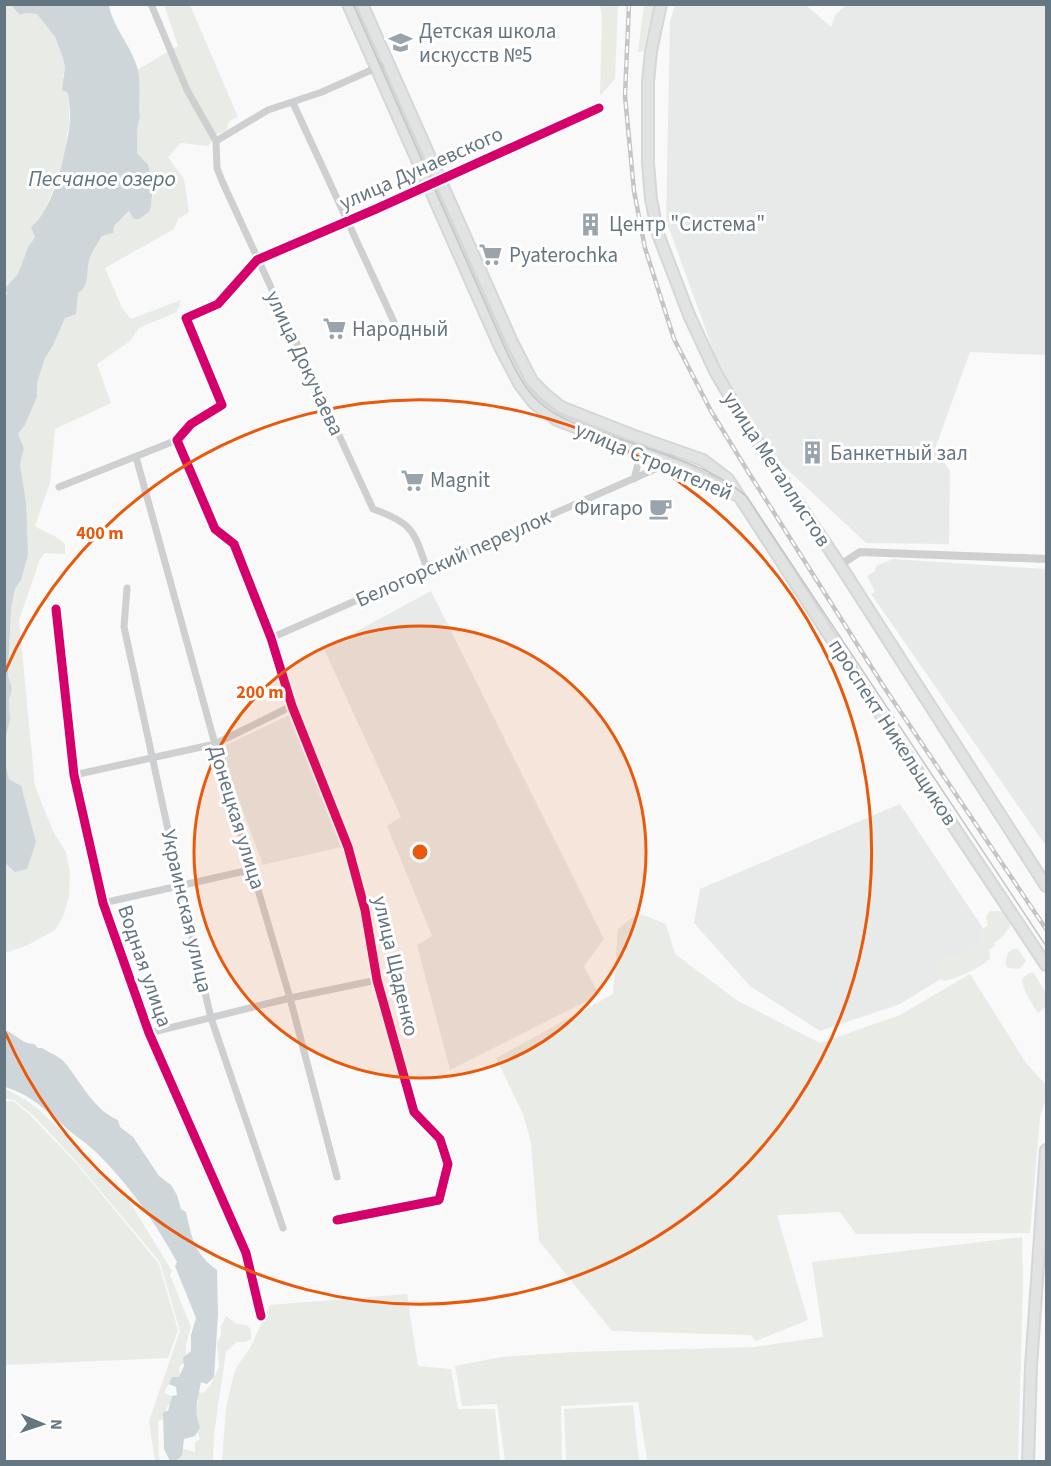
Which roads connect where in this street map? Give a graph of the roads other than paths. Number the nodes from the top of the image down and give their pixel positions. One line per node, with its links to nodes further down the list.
1 (151, 4): 11 (street, улица Докучаева)
2 (348, 4): 6 (main road, улица Строителей)
3 (362, 4): 5 (main road, улица Строителей)
4 (661, 4): 36 (main road, улица Металлистов)
5 (387, 63): 6 (street); 7 (main road, улица Строителей)
6 (377, 68): 8 (main road, улица Строителей); 9 (street)
7 (399, 89): 8 (street); 12 (main road, улица Строителей)
8 (388, 94): 13 (main road, улица Строителей)
9 (293, 103): 11 (street); 14 (street)
10 (599, 108): 12 (street, улица Дунаевского)
11 (216, 141): 15 (street, улица Докучаева)
12 (439, 180): 13 (street, улица Дунаевского); 16 (main road, улица Строителей)
13 (428, 185): 14 (street, улица Дунаевского); 17 (main road, улица Строителей)
14 (346, 221): 15 (street, улица Дунаевского); 18 (street)
15 (256, 260): 22 (street); 37 (street, улица Докучаева)
16 (485, 284): 17 (street); 19 (main road, улица Строителей)
17 (474, 288): 20 (main road, улица Строителей)
18 (394, 322)
19 (512, 342): 20 (street); 21 (main road, улица Строителей)
20 (500, 347): 24 (main road, улица Строителей)
21 (627, 433): 23 (main road, улица Строителей); 24 (street); 25 (street)
22 (177, 440): 29 (street); 40 (street, улица Щаденко)
23 (644, 440): 26 (main road, улица Строителей); 27 (street)
24 (617, 444): 25 (main road, улица Строителей)
25 (628, 448): 27 (main road, улица Строителей)
26 (674, 450): 28 (main road, улица Строителей); 30 (street)
27 (640, 452): 30 (main road, улица Строителей); 32 (street)
28 (688, 455): 31 (street); 34 (main road, улица Строителей)
29 (136, 457): 33 (street); 42 (street, Донецкая улица)
30 (669, 463): 31 (main road, улица Строителей); 32 (street, Белогорский переулок)
31 (684, 469): 34 (main road, улица Строителей)
32 (634, 479): 37 (street, Белогорский переулок)
33 (59, 487)
34 (742, 498): 49 (main road, проспект Никельщиков)
35 (1047, 559): 36 (street)
36 (840, 565): 47 (main road, улица Металлистов)
37 (427, 569): 40 (street, Белогорский переулок)
38 (127, 588): 43 (street, Украинская улица)
39 (56, 609): 44 (street, Водная улица)
40 (271, 638): 41 (street, улица Щаденко)
41 (292, 706): 42 (street); 50 (street, улица Щаденко)
42 (215, 744): 43 (street); 45 (street, Донецкая улица)
43 (152, 759): 44 (street); 46 (street, Украинская улица)
44 (74, 775): 48 (street, Водная улица)
45 (254, 869): 46 (street); 51 (street, Донецкая улица)
46 (180, 885): 48 (street); 52 (street, Украинская улица)
47 (1047, 886)
48 (103, 903): 53 (street, Водная улица)
49 (1047, 965)
50 (377, 980): 51 (street); 56 (street, улица Щаденко)
51 (290, 998): 52 (street); 55 (street, Донецкая улица)
52 (211, 1018): 53 (street); 57 (street, Украинская улица)
53 (149, 1033): 58 (street, Водная улица)
54 (1047, 1150): 59 (main road)
55 (337, 1177)
56 (337, 1220)
57 (283, 1228)
58 (261, 1316)
59 (1028, 1461)

